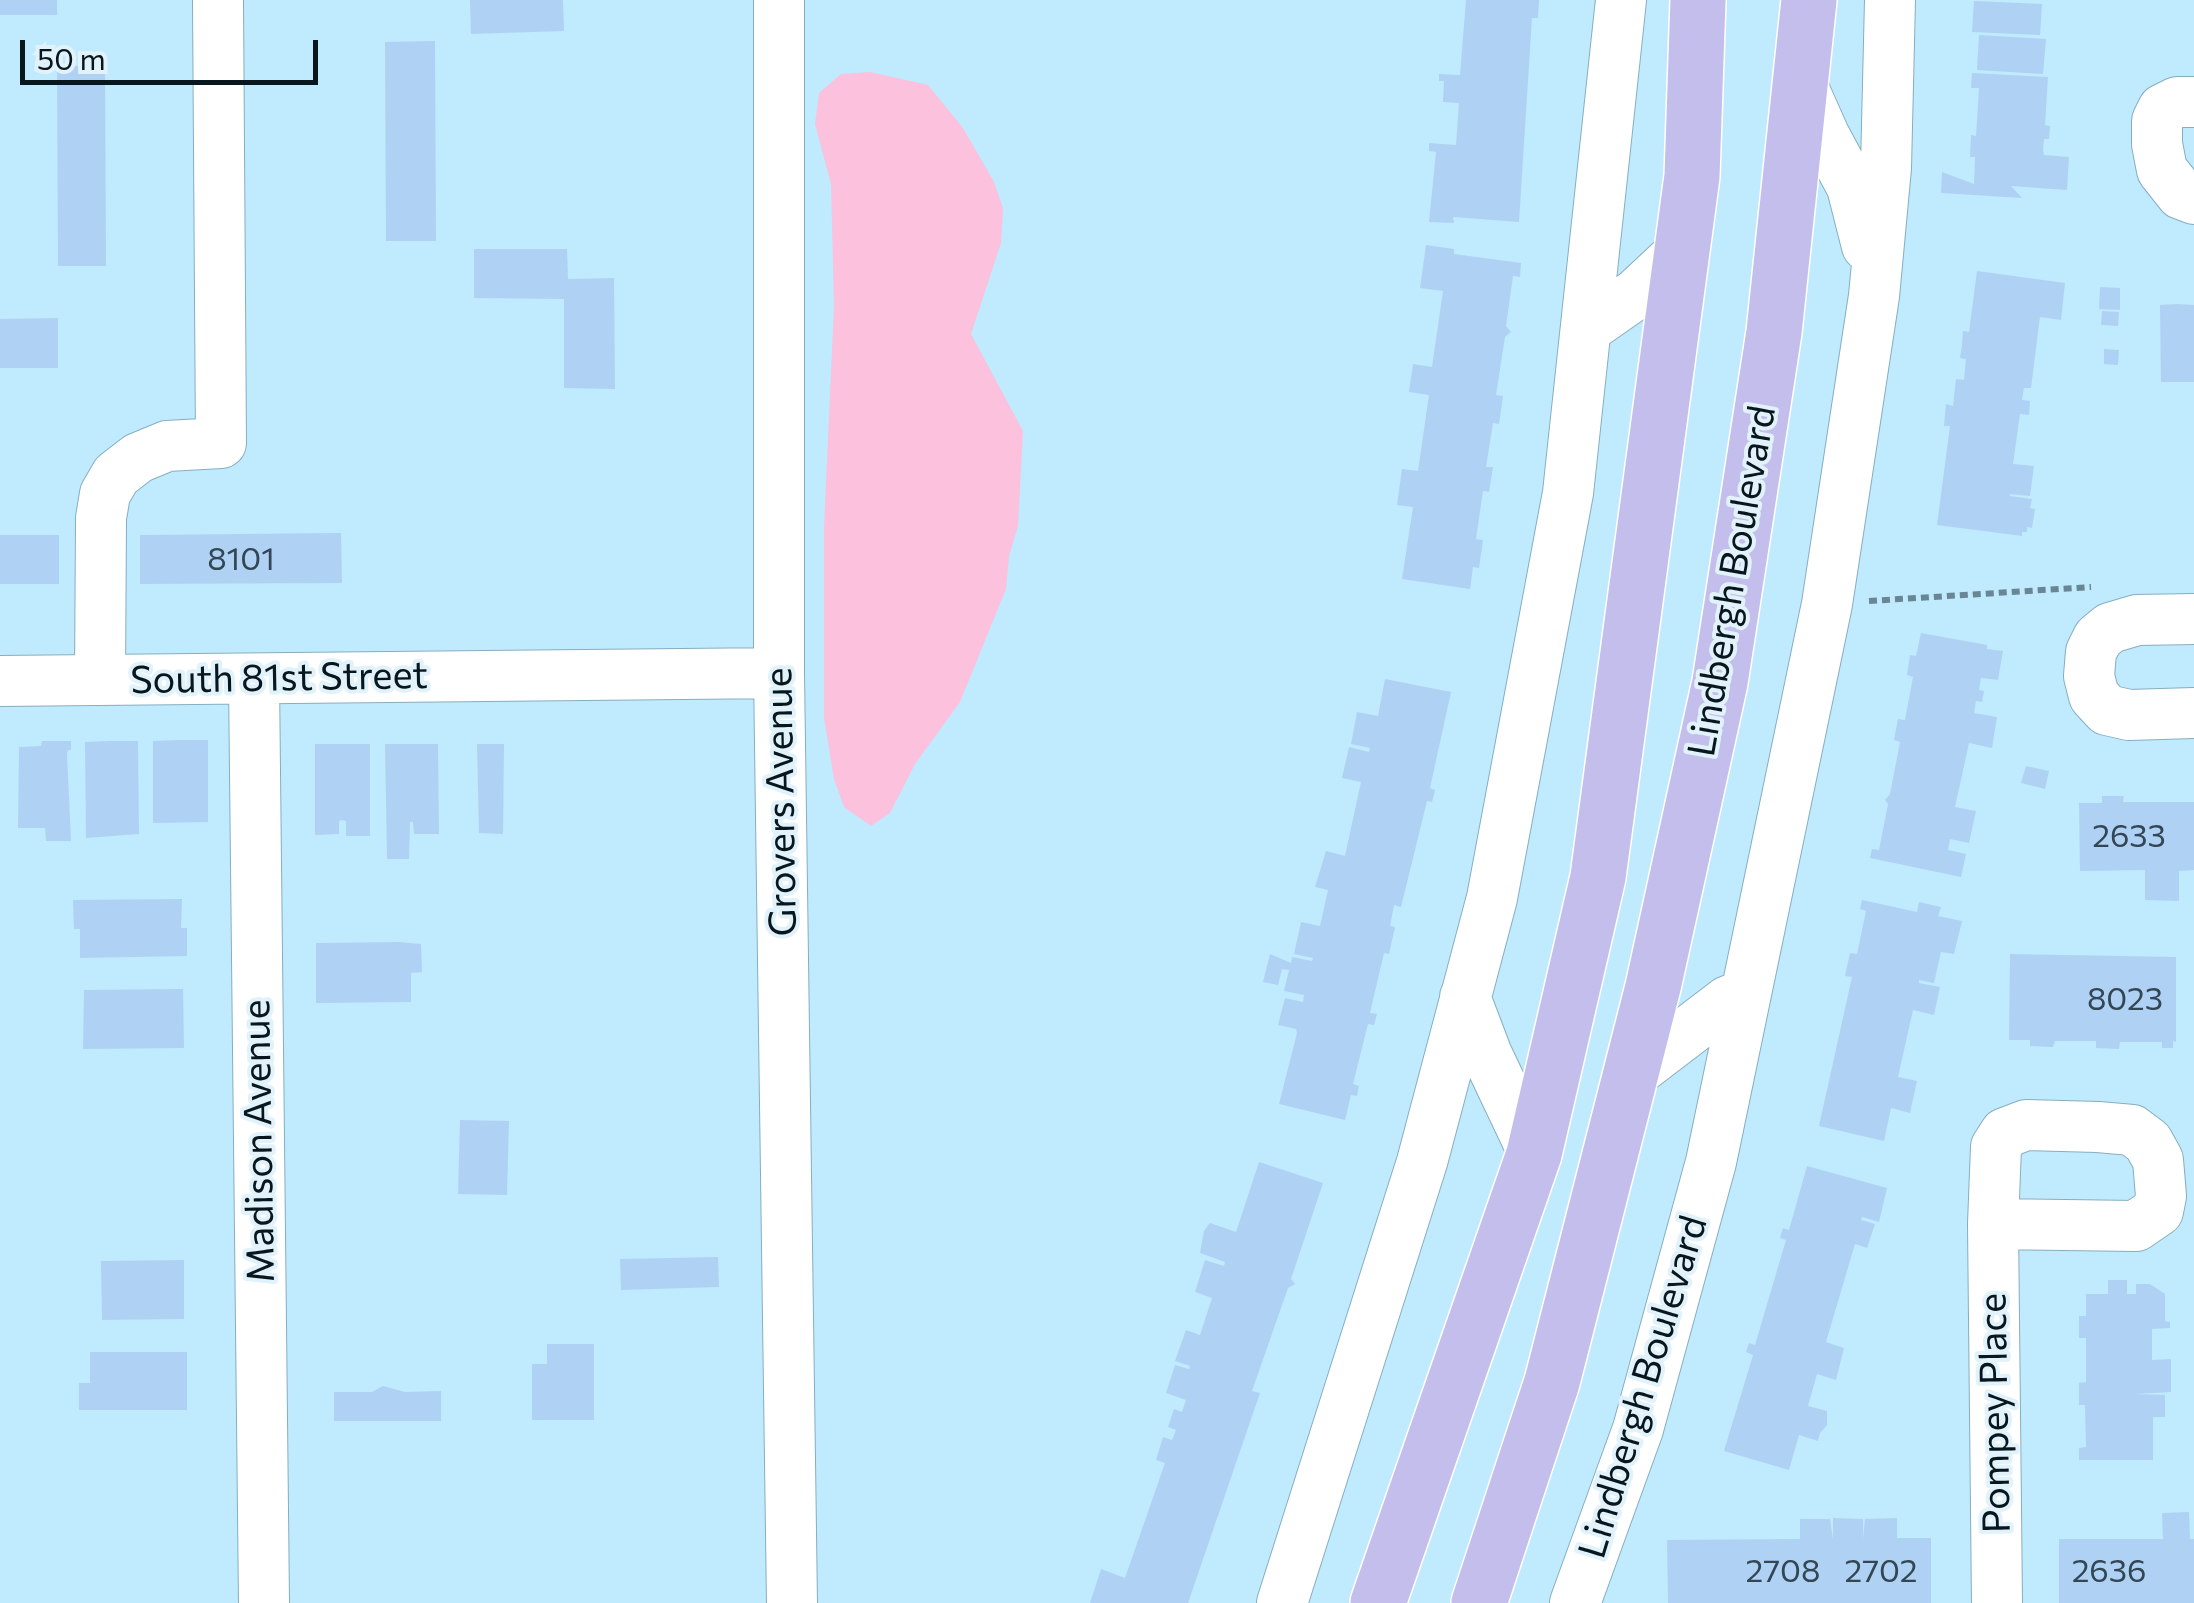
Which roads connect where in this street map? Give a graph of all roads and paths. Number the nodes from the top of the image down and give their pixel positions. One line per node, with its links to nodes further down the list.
1 (218, 0): 18 (street)
2 (779, 0): 16 (street, Grovers Avenue)
3 (1620, 0): 12 (street)
4 (1698, 0): 10 (main road)
5 (1809, 0): 7 (main road, Lindbergh Boulevard)
6 (1890, 0): 11 (street, Lindbergh Boulevard)
7 (1800, 81): 11 (street, Lindbergh Boulevard); 23 (main road, Lindbergh Boulevard)
8 (2194, 102): 9 (street)
9 (2194, 199)
10 (1682, 251): 12 (street); 24 (main road)
11 (1874, 296): 14 (street, Lindbergh Boulevard)
12 (1586, 328): 22 (street)
13 (2098, 586): 14 (path)
14 (1828, 604): 21 (street, Lindbergh Boulevard)
15 (2194, 620): 20 (street)
16 (779, 673): 17 (street, South 81st Street); 27 (street, Grovers Avenue)
17 (254, 679): 18 (street, South 81st Street); 26 (street, Madison Avenue)
18 (100, 680): 19 (street, South 81st Street)
19 (0, 681)
20 (2194, 713)
21 (1746, 994): 23 (street); 31 (street, Lindbergh Boulevard)
22 (1466, 997): 24 (street); 28 (street)
23 (1631, 1075): 30 (main road, Lindbergh Boulevard)
24 (1534, 1154): 29 (main road)
25 (1992, 1224): 32 (street, Pompey Place)
26 (264, 1603)
27 (792, 1603)
28 (1282, 1603)
29 (1378, 1603)
30 (1479, 1603)
31 (1575, 1603)
32 (1996, 1603)

